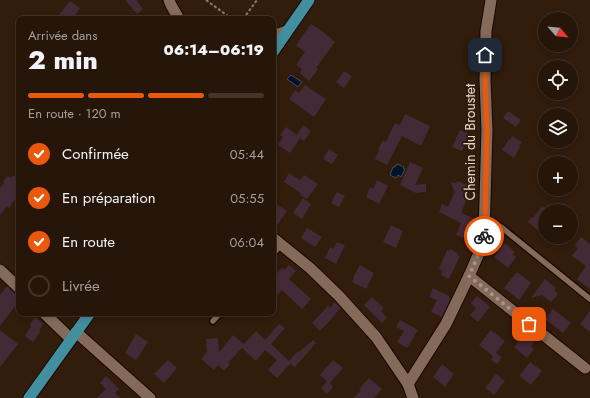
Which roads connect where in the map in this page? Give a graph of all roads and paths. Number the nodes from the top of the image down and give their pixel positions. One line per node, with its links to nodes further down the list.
1 (206, 0): 8 (path)
2 (257, 0): 6 (path)
3 (308, 0): 9 (main road)
4 (491, 0): 12 (street, Chemin du Broustet)
5 (172, 2): 7 (street)
6 (246, 15)
7 (178, 16)
8 (228, 16)
9 (287, 31): 10 (street); 11 (main road)
10 (276, 35)
11 (276, 48)
12 (485, 222): 15 (street, Chemin du Broustet); 17 (lane)
13 (277, 242): 24 (street)
14 (0, 270): 16 (street)
15 (469, 276): 23 (street); 24 (street, Chemin du Broustet)
16 (16, 285)
17 (590, 299)
18 (48, 316): 22 (street)
19 (88, 316): 22 (main road)
20 (217, 316): 21 (lane)
21 (213, 321)
22 (74, 336): 25 (main road); 26 (street)
23 (585, 368)
24 (408, 384): 27 (street)
25 (28, 398)
26 (150, 398)
27 (413, 398)

